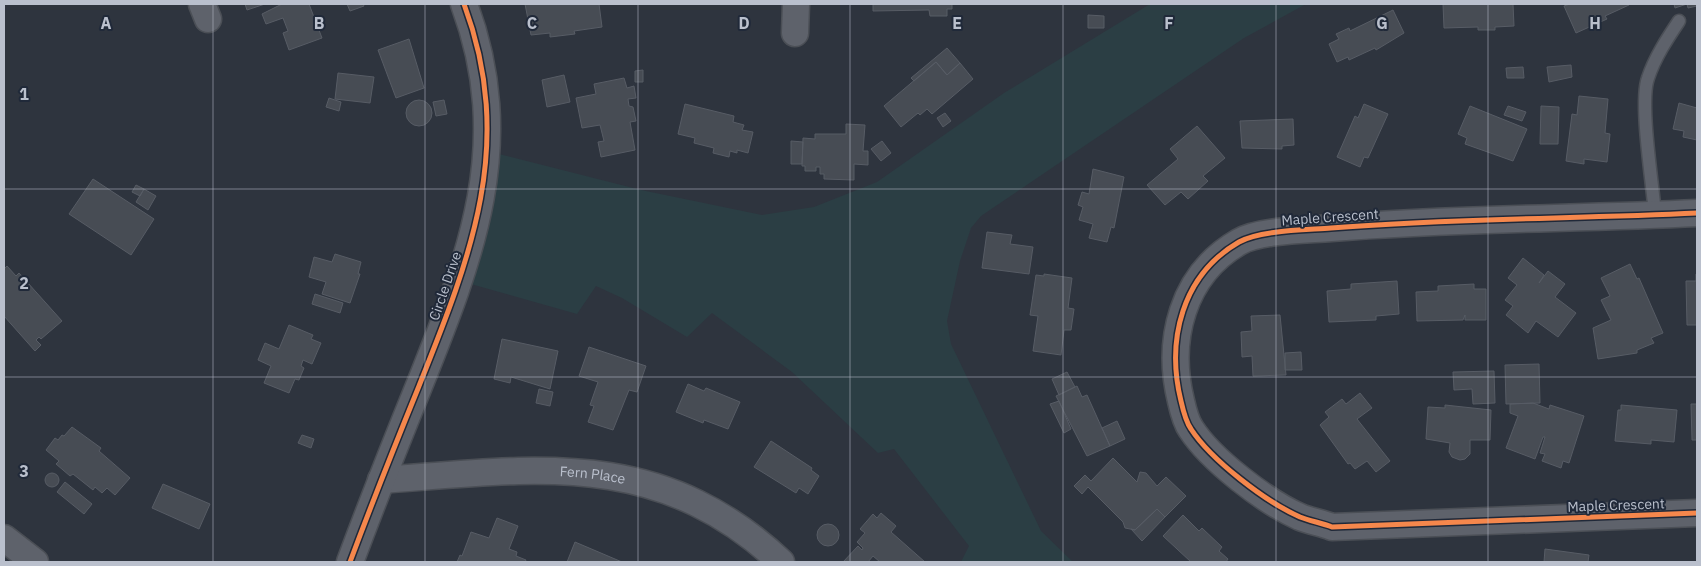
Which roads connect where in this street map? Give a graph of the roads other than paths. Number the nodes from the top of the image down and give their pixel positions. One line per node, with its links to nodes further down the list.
1 (464, 4): 7 (street, Circle Drive)
2 (796, 4): 4 (street)
3 (1680, 21): 6 (lane)
4 (795, 34)
5 (1697, 213): 6 (street, Maple Crescent)
6 (1656, 215): 8 (street, Maple Crescent)
7 (381, 480): 11 (street, Circle Drive); 12 (street, Fern Place)
8 (1697, 513)
9 (4, 538): 10 (street)
10 (35, 562)
11 (350, 562)
12 (781, 562)

